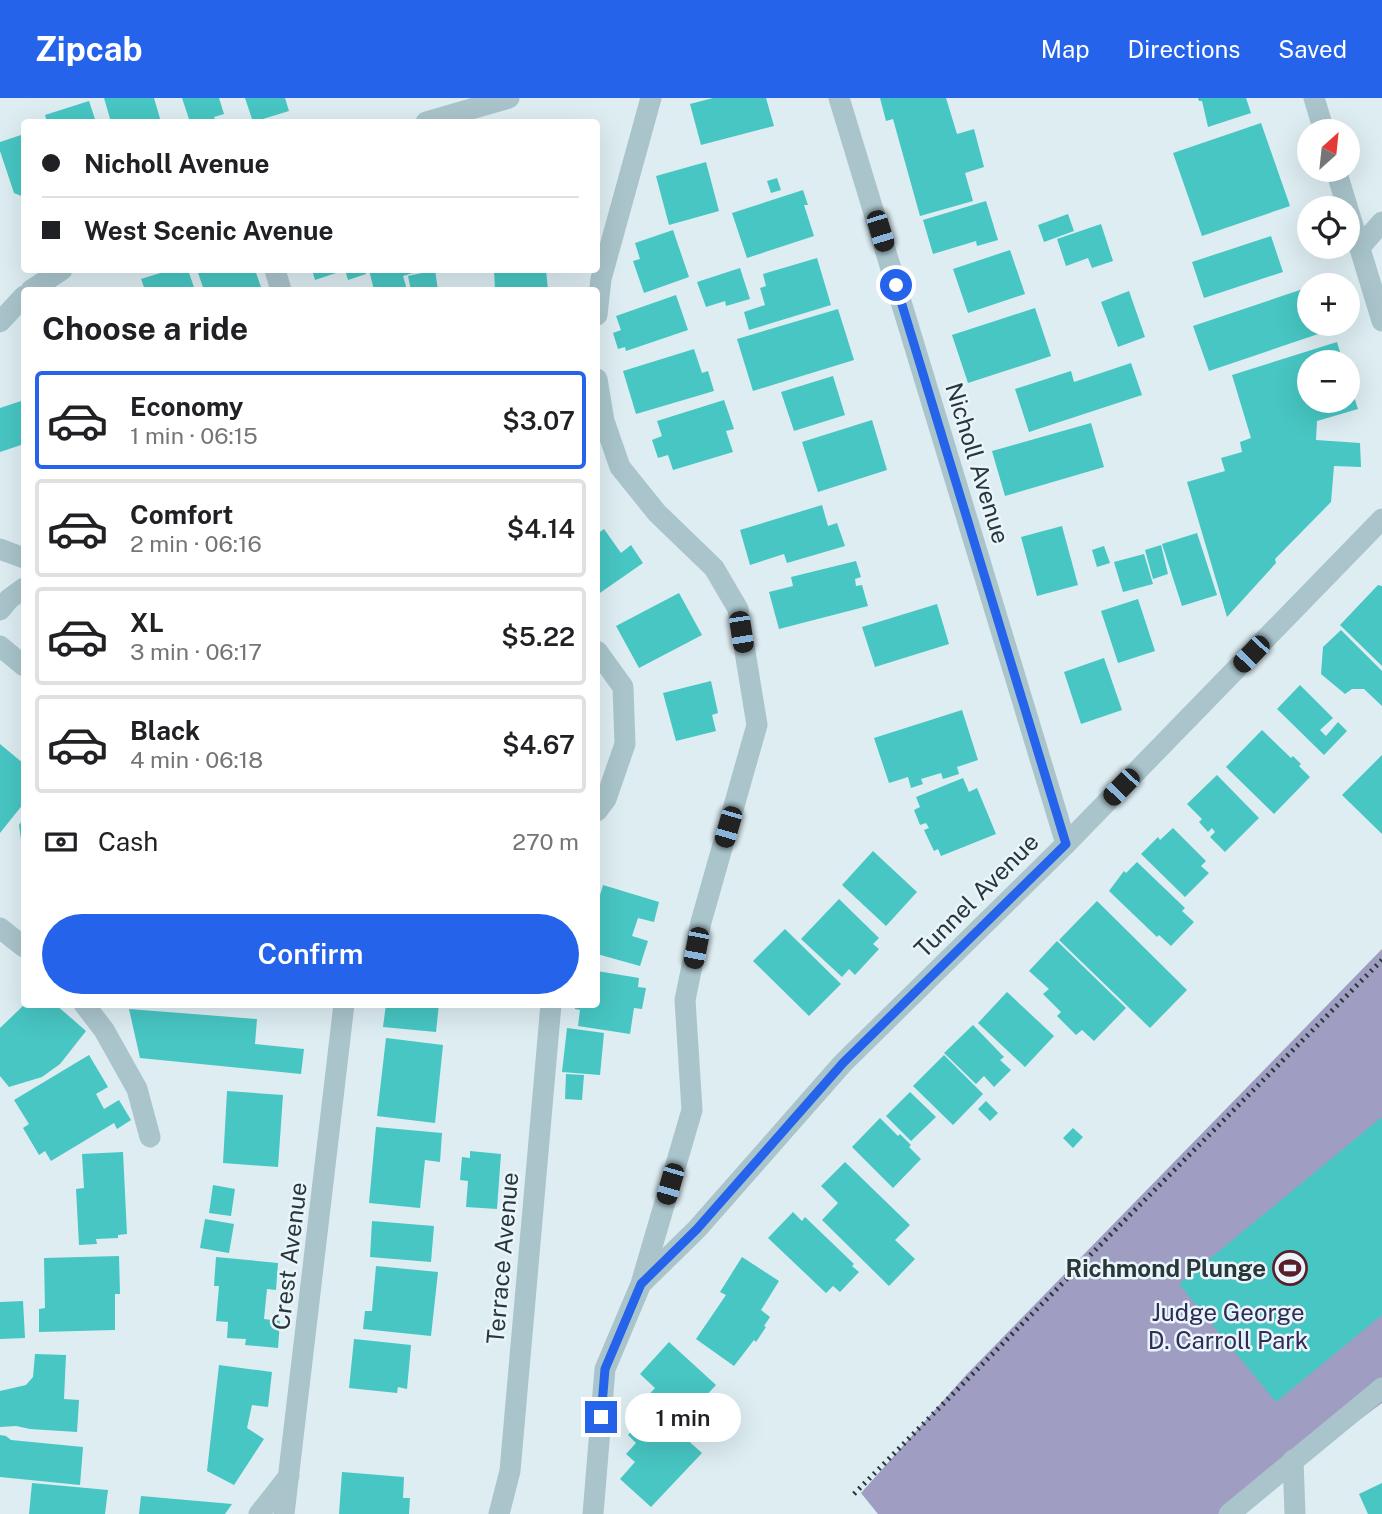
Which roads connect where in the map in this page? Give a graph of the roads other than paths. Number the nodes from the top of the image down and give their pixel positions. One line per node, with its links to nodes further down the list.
1 (509, 98): 5 (street)
2 (651, 98): 11 (street)
3 (839, 98): 25 (street, Nicholl Avenue)
4 (1314, 98): 6 (street)
5 (436, 119)
6 (1320, 119)
7 (1382, 222): 8 (street)
8 (1360, 247): 13 (street)
9 (58, 273): 10 (street)
10 (36, 287)
11 (600, 288)
12 (21, 299): 14 (street)
13 (1382, 321)
14 (0, 322)
15 (600, 397): 32 (street)
16 (1382, 519): 25 (street, Tunnel Avenue)
17 (0, 549): 18 (street)
18 (21, 557)
19 (21, 590): 20 (street)
20 (0, 610)
21 (0, 646): 23 (street)
22 (600, 656): 24 (street)
23 (21, 664)
24 (600, 807)
25 (1066, 844): 32 (street, Tunnel Avenue)
26 (0, 928): 27 (street)
27 (21, 945)
28 (87, 1008): 31 (street)
29 (344, 1008): 35 (street, Crest Avenue)
30 (551, 1008): 38 (street, Terrace Avenue)
31 (150, 1137)
32 (641, 1284): 39 (street)
33 (1379, 1392): 34 (street)
34 (1293, 1460): 40 (street); 41 (street)
35 (290, 1475): 36 (street); 37 (street, Crest Avenue)
36 (260, 1514)
37 (284, 1514)
38 (499, 1514)
39 (593, 1514)
40 (1229, 1514)
41 (1295, 1514)

